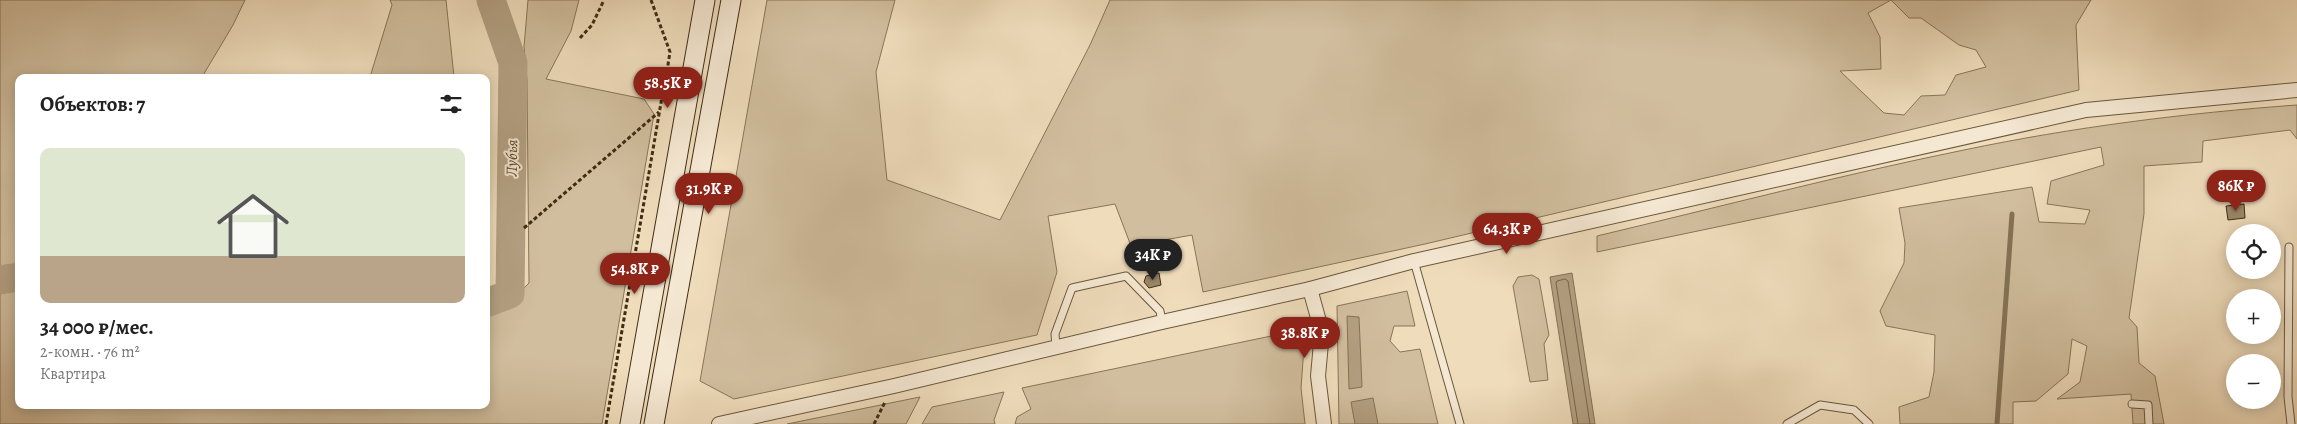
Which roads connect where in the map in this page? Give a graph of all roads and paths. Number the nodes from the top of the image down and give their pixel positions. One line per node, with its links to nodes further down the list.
1 (604, 0): 5 (path)
2 (651, 0): 7 (path)
3 (705, 0): 17 (main road)
4 (731, 0): 18 (main road)
5 (580, 38)
6 (2297, 90): 10 (street)
7 (659, 112): 8 (path); 16 (path)
8 (524, 228)
9 (2289, 247): 26 (lane)
10 (1414, 261): 11 (street); 22 (lane)
11 (1310, 289): 12 (street); 21 (street)
12 (1162, 322): 13 (street); 13 (lane)
13 (1056, 347): 14 (street)
14 (894, 386): 19 (street); 20 (path)
15 (2132, 404): 25 (lane)
16 (606, 424)
17 (630, 424)
18 (654, 424)
19 (718, 424)
20 (874, 424)
21 (1324, 424)
22 (1460, 424)
23 (1788, 424): 24 (lane)
24 (1869, 424)
25 (2149, 424)
26 (2291, 424)

